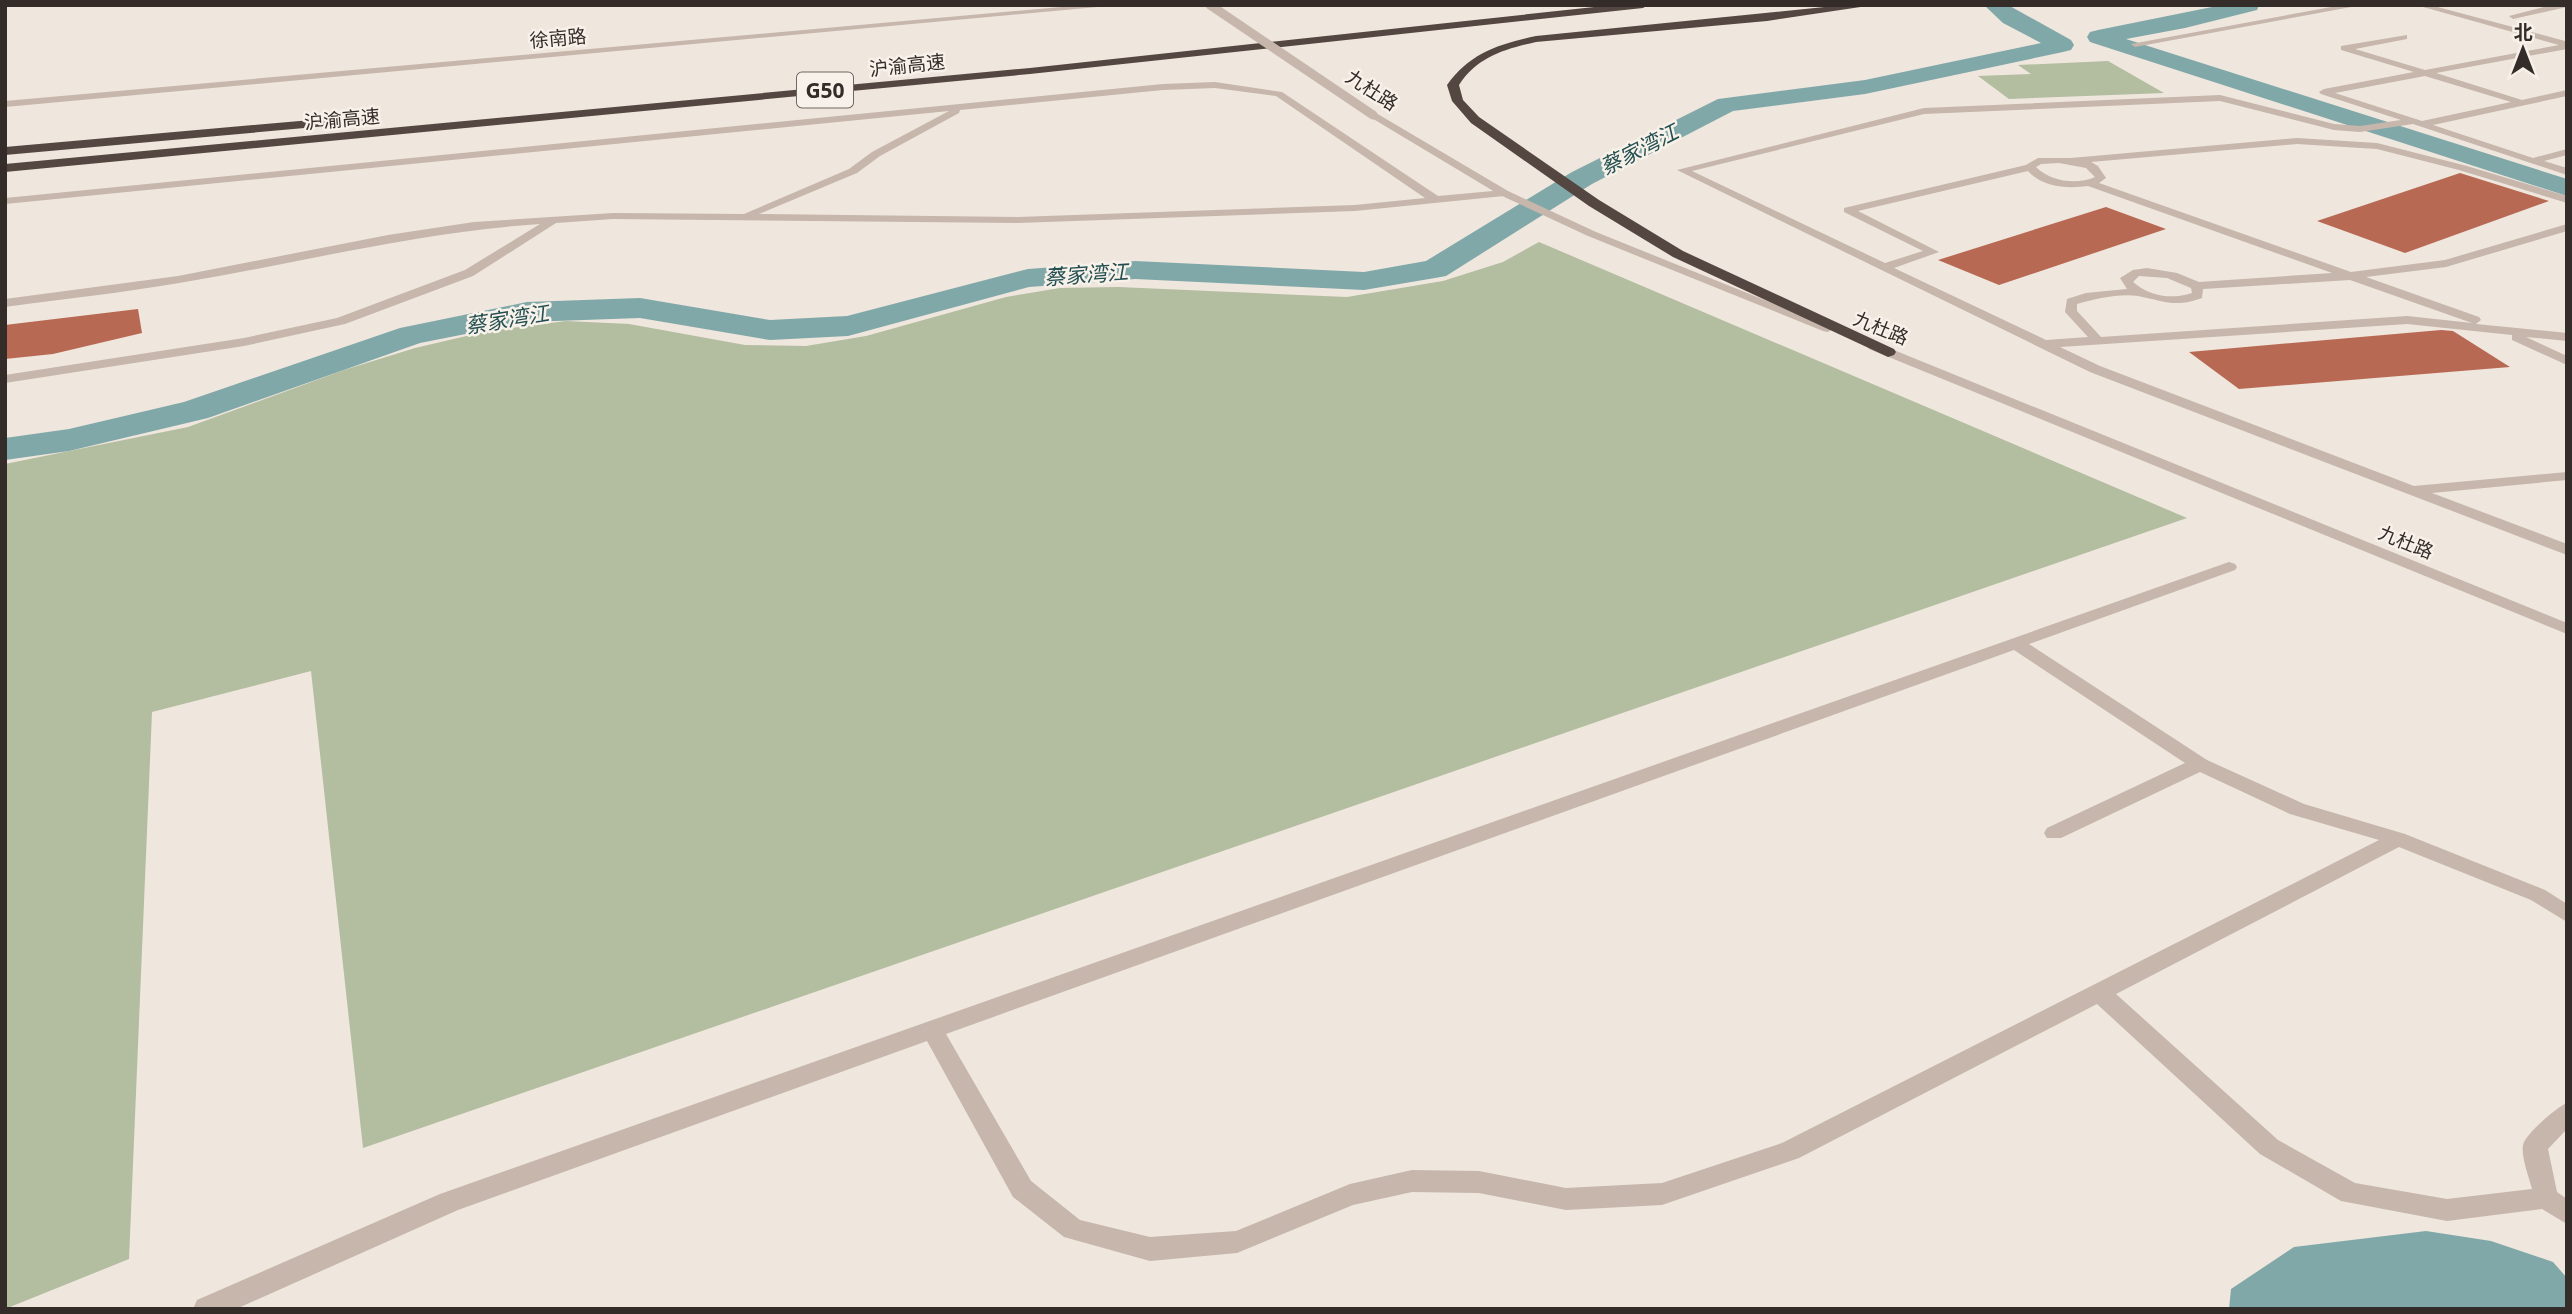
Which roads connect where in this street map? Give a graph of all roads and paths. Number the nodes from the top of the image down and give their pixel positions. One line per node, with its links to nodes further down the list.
1 (1115, 5): 16 (street, 徐南路)
2 (1210, 5): 30 (street, 九杜路, bridge)
3 (1544, 5): 13 (highway)
4 (1643, 5): 27 (highway, 沪渝高速 / G50)
5 (1870, 5): 46 (highway)
6 (2358, 5): 11 (street)
7 (2420, 5): 12 (street)
8 (2565, 5): 9 (street)
9 (2512, 16)
10 (2404, 37): 14 (street)
11 (2134, 44)
12 (2567, 45): 14 (street)
13 (1130, 48)
14 (2424, 72): 17 (street); 21 (street)
15 (2567, 93): 17 (street)
16 (5, 103)
17 (2523, 103): 21 (street)
18 (965, 107): 31 (street); 33 (street); 34 (street)
19 (463, 111): 23 (highway, 沪渝高速)
20 (381, 118): 23 (highway)
21 (2416, 124): 25 (street); 37 (street)
22 (2567, 152): 25 (street)
23 (5, 153)
24 (2071, 161): 26 (street); 29 (street); 32 (street)
25 (2532, 161): 28 (street)
26 (2030, 167): 29 (street); 37 (street)
27 (5, 168)
28 (2567, 172)
29 (2089, 183): 38 (street)
30 (1504, 193): 31 (street); 46 (street, 九杜路)
31 (1436, 200): 34 (street)
32 (2567, 200)
33 (5, 201)
34 (741, 217): 35 (street)
35 (554, 220): 41 (street); 48 (street)
36 (2567, 227): 38 (street)
37 (1884, 267): 45 (street)
38 (2350, 276): 39 (street); 42 (street)
39 (2197, 286): 40 (street); 40 (street)
40 (2138, 292): 44 (street)
41 (5, 303)
42 (2503, 330): 43 (street); 44 (street); 47 (street)
43 (2567, 337)
44 (2098, 341): 45 (street)
45 (2044, 344): 50 (street)
46 (1888, 352): 53 (street, 九杜路)
47 (2567, 361)
48 (5, 379)
49 (2567, 476): 50 (street)
50 (2412, 490): 51 (street)
51 (2567, 550)
52 (2229, 567): 54 (street)
53 (2567, 629)
54 (2015, 643): 55 (street); 60 (street)
55 (2200, 764): 56 (street); 57 (street)
56 (2054, 833)
57 (2398, 839): 58 (street); 59 (street)
58 (2567, 914)
59 (2099, 992): 60 (street); 62 (street)
60 (932, 1030): 64 (street)
61 (2567, 1113): 62 (street)
62 (2546, 1198): 63 (street)
63 (2567, 1213)
64 (206, 1309)

